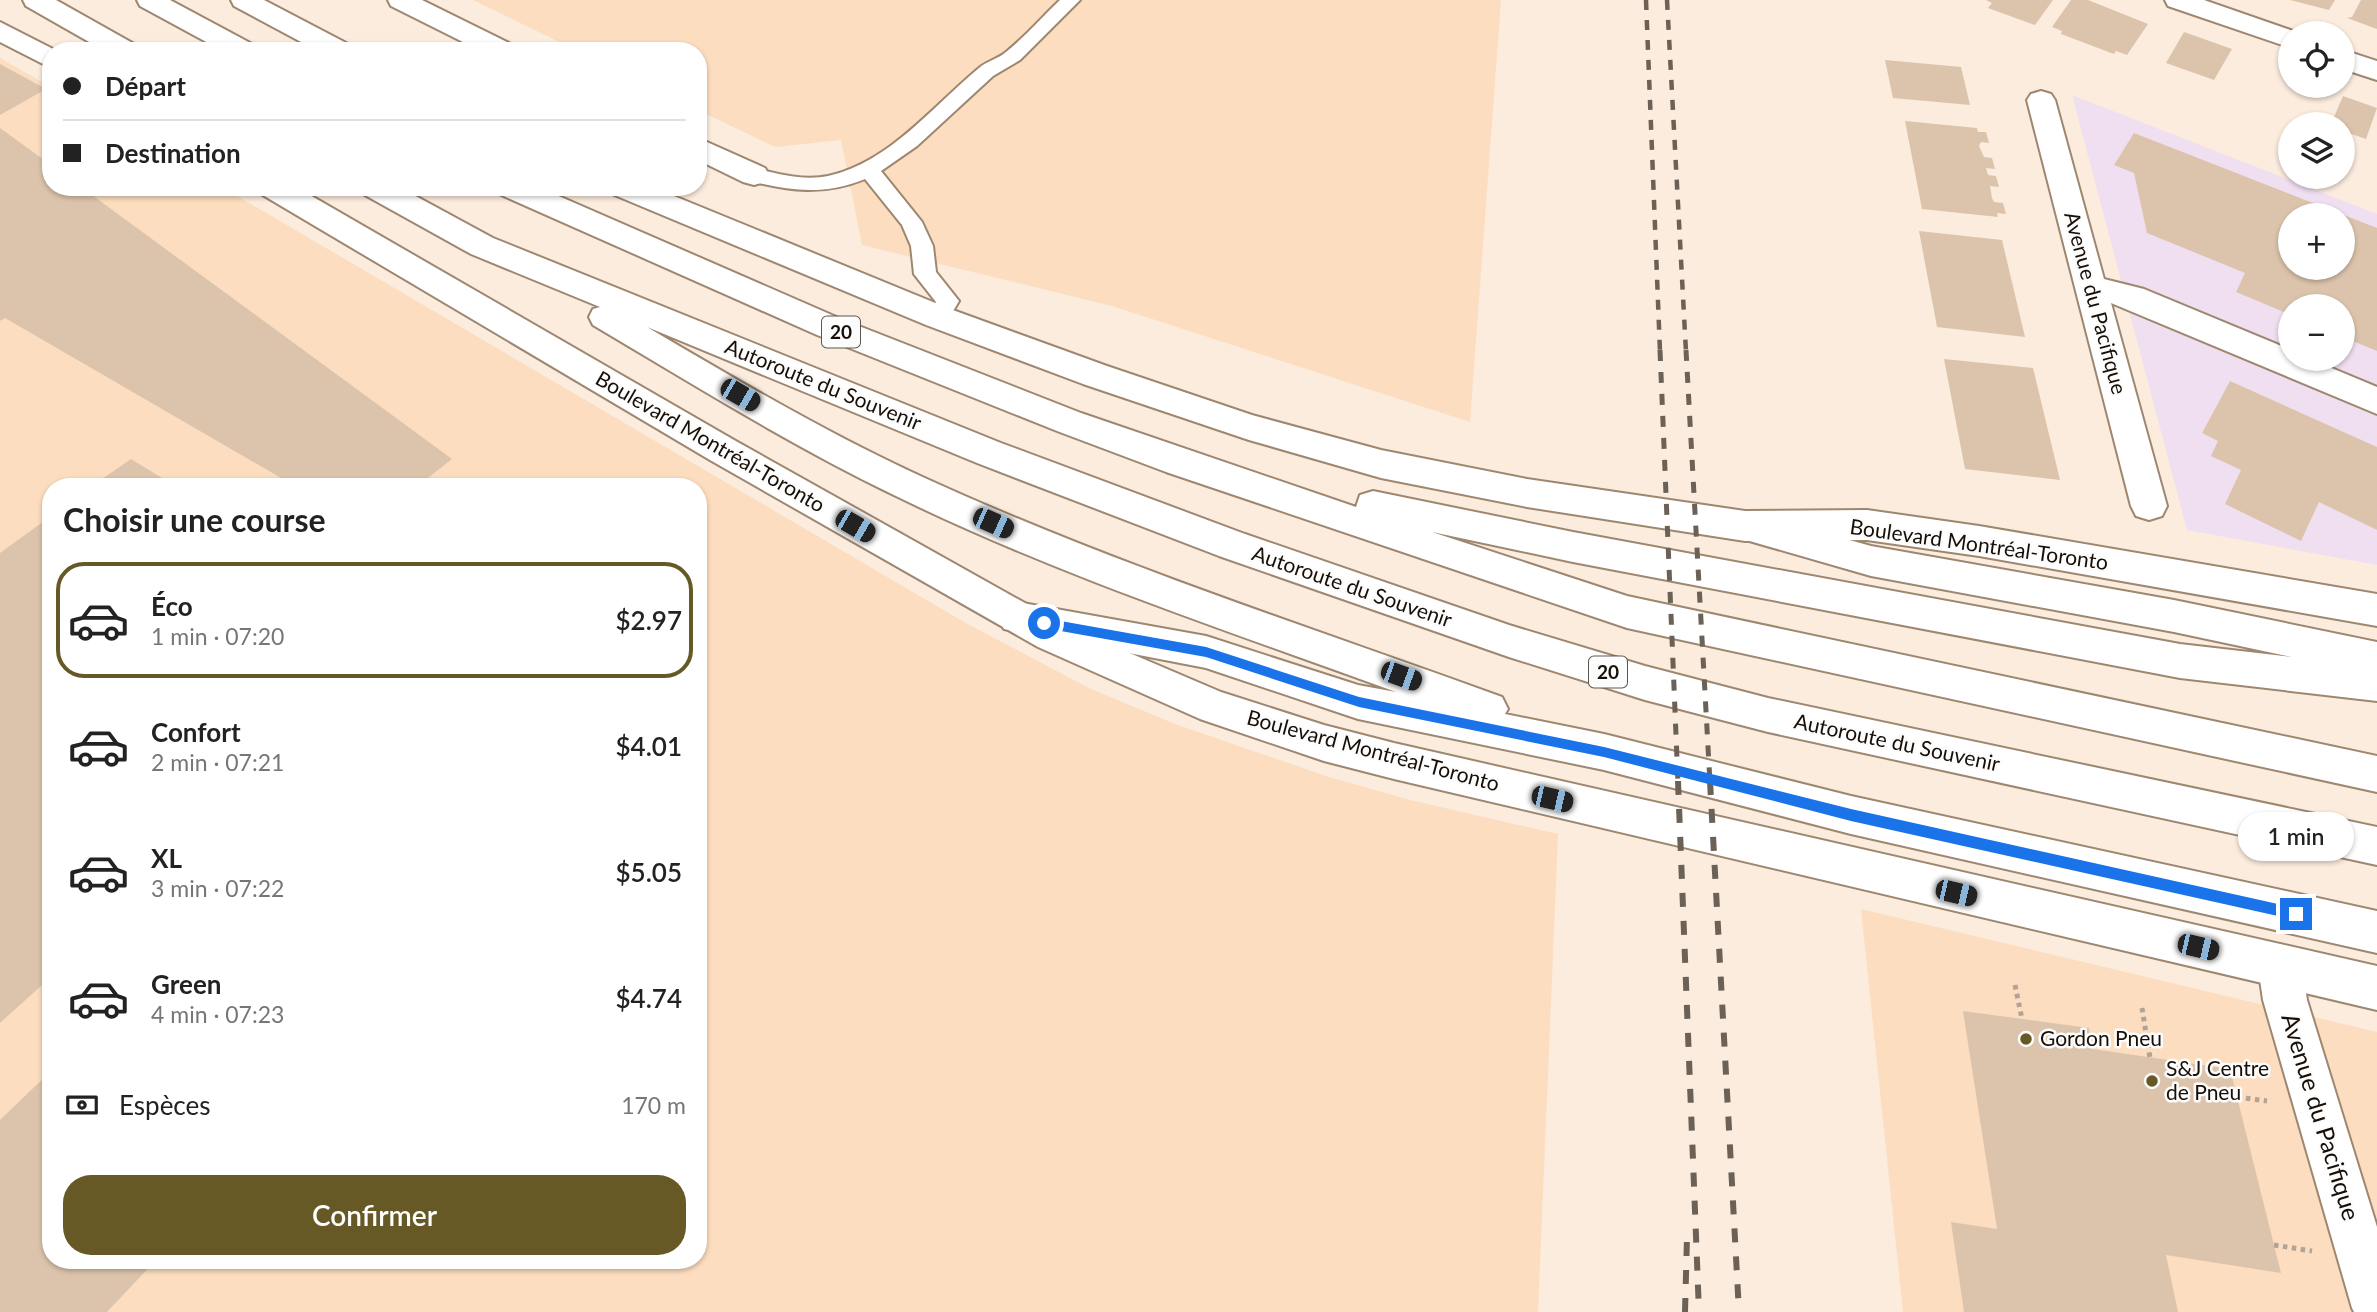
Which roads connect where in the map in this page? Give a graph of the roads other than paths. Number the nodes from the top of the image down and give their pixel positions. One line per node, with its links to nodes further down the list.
1 (36, 0): 9 (main road)
2 (150, 0): 10 (main road)
3 (244, 0): 11 (main road)
4 (401, 0): 12 (main road)
5 (1071, 0): 18 (lane)
6 (2178, 0): 8 (main road)
7 (0, 30): 13 (main road)
8 (2278, 35)
9 (110, 42)
10 (227, 42)
11 (323, 42)
12 (485, 42)
13 (42, 54)
14 (2355, 63): 15 (main road)
15 (2377, 71)
16 (2041, 100): 25 (main road, Avenue du Pacifique)
17 (707, 152): 19 (main road)
18 (869, 170): 19 (lane); 26 (lane)
19 (754, 175)
20 (288, 196): 32 (main road, Boulevard Montréal-Toronto)
21 (390, 196): 24 (main road, Autoroute du Souvenir / 20)
22 (531, 196): 28 (main road, 20)
23 (645, 196): 26 (main road, Boulevard Montréal-Toronto)
24 (482, 246): 35 (main road); 37 (main road, Autoroute du Souvenir / 20)
25 (2091, 287): 27 (main road); 29 (main road, Avenue du Pacifique)
26 (938, 317): 30 (main road, Boulevard Montréal-Toronto)
27 (2377, 401)
28 (1178, 462): 34 (main road); 36 (main road, 20)
29 (2149, 506)
30 (1745, 526): 31 (main road, Boulevard Montréal-Toronto); 33 (main road)
31 (2377, 610)
32 (1017, 618): 35 (main road); 39 (main road, Boulevard Montréal-Toronto)
33 (2377, 659)
34 (2377, 684)
35 (1604, 752): 38 (main road)
36 (2377, 774)
37 (2377, 846)
38 (2377, 932)
39 (2280, 966): 40 (main road, Boulevard Montréal-Toronto); 41 (main road, Avenue du Pacifique)
40 (2377, 988)
41 (2377, 1308)

